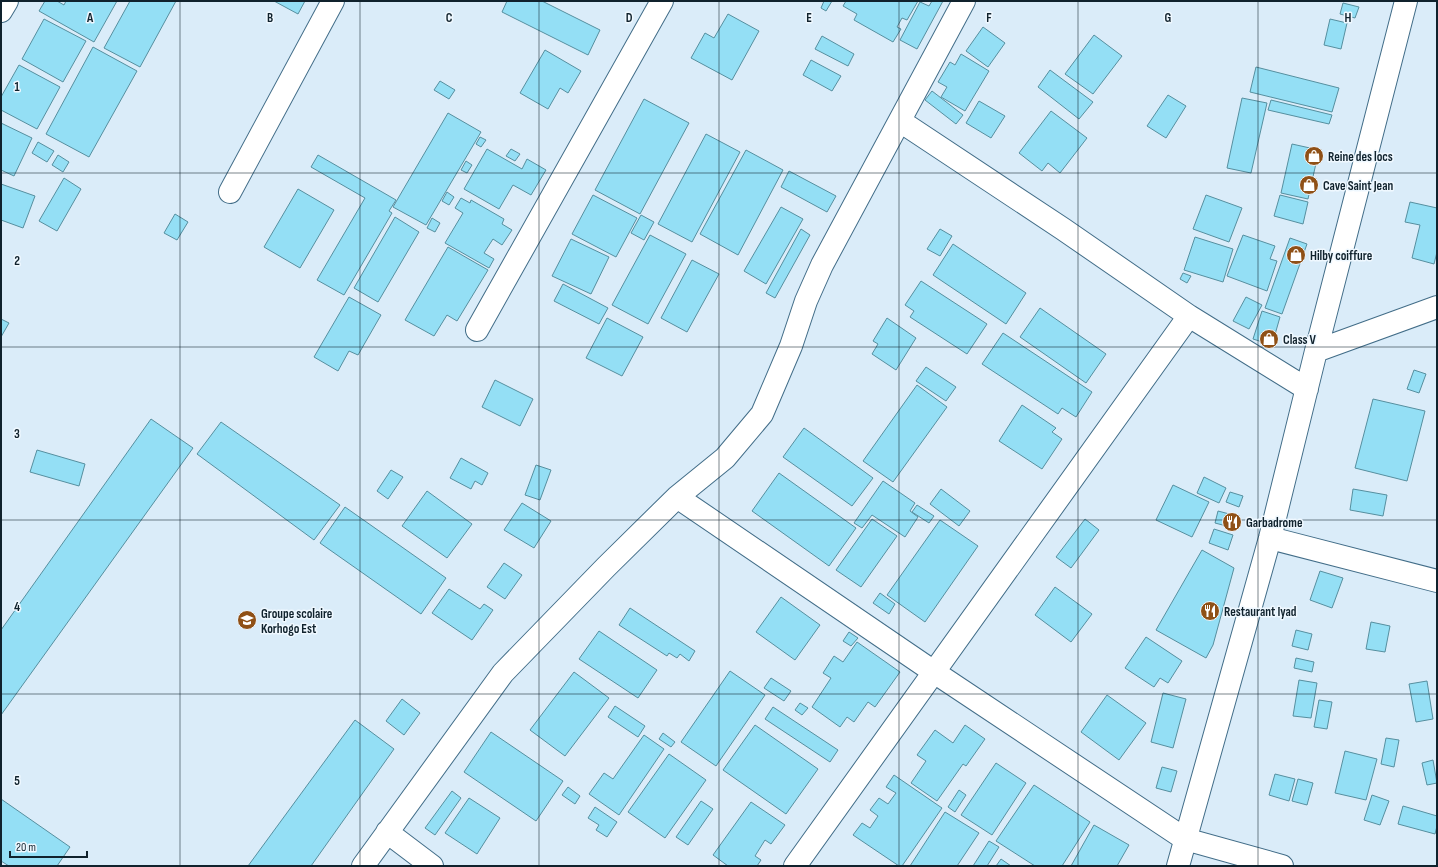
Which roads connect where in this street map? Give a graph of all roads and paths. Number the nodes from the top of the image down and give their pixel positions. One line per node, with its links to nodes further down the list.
1 (7, 1): 6 (street)
2 (333, 1): 8 (street)
3 (662, 1): 11 (street)
4 (964, 1): 7 (street)
5 (1406, 1): 12 (street)
6 (1, 11)
7 (900, 121): 10 (street); 14 (street)
8 (230, 192)
9 (1437, 307): 12 (street)
10 (1190, 316): 13 (street); 17 (street)
11 (477, 330)
12 (1316, 351): 13 (street)
13 (1308, 389): 15 (street)
14 (677, 497): 17 (street); 18 (street)
15 (1270, 538): 16 (street); 19 (street)
16 (1437, 581)
17 (934, 672): 19 (street); 22 (street)
18 (387, 832): 20 (street); 21 (street)
19 (1185, 839): 23 (street); 24 (street)
20 (363, 866)
21 (432, 866)
22 (795, 866)
23 (1178, 866)
24 (1282, 866)

